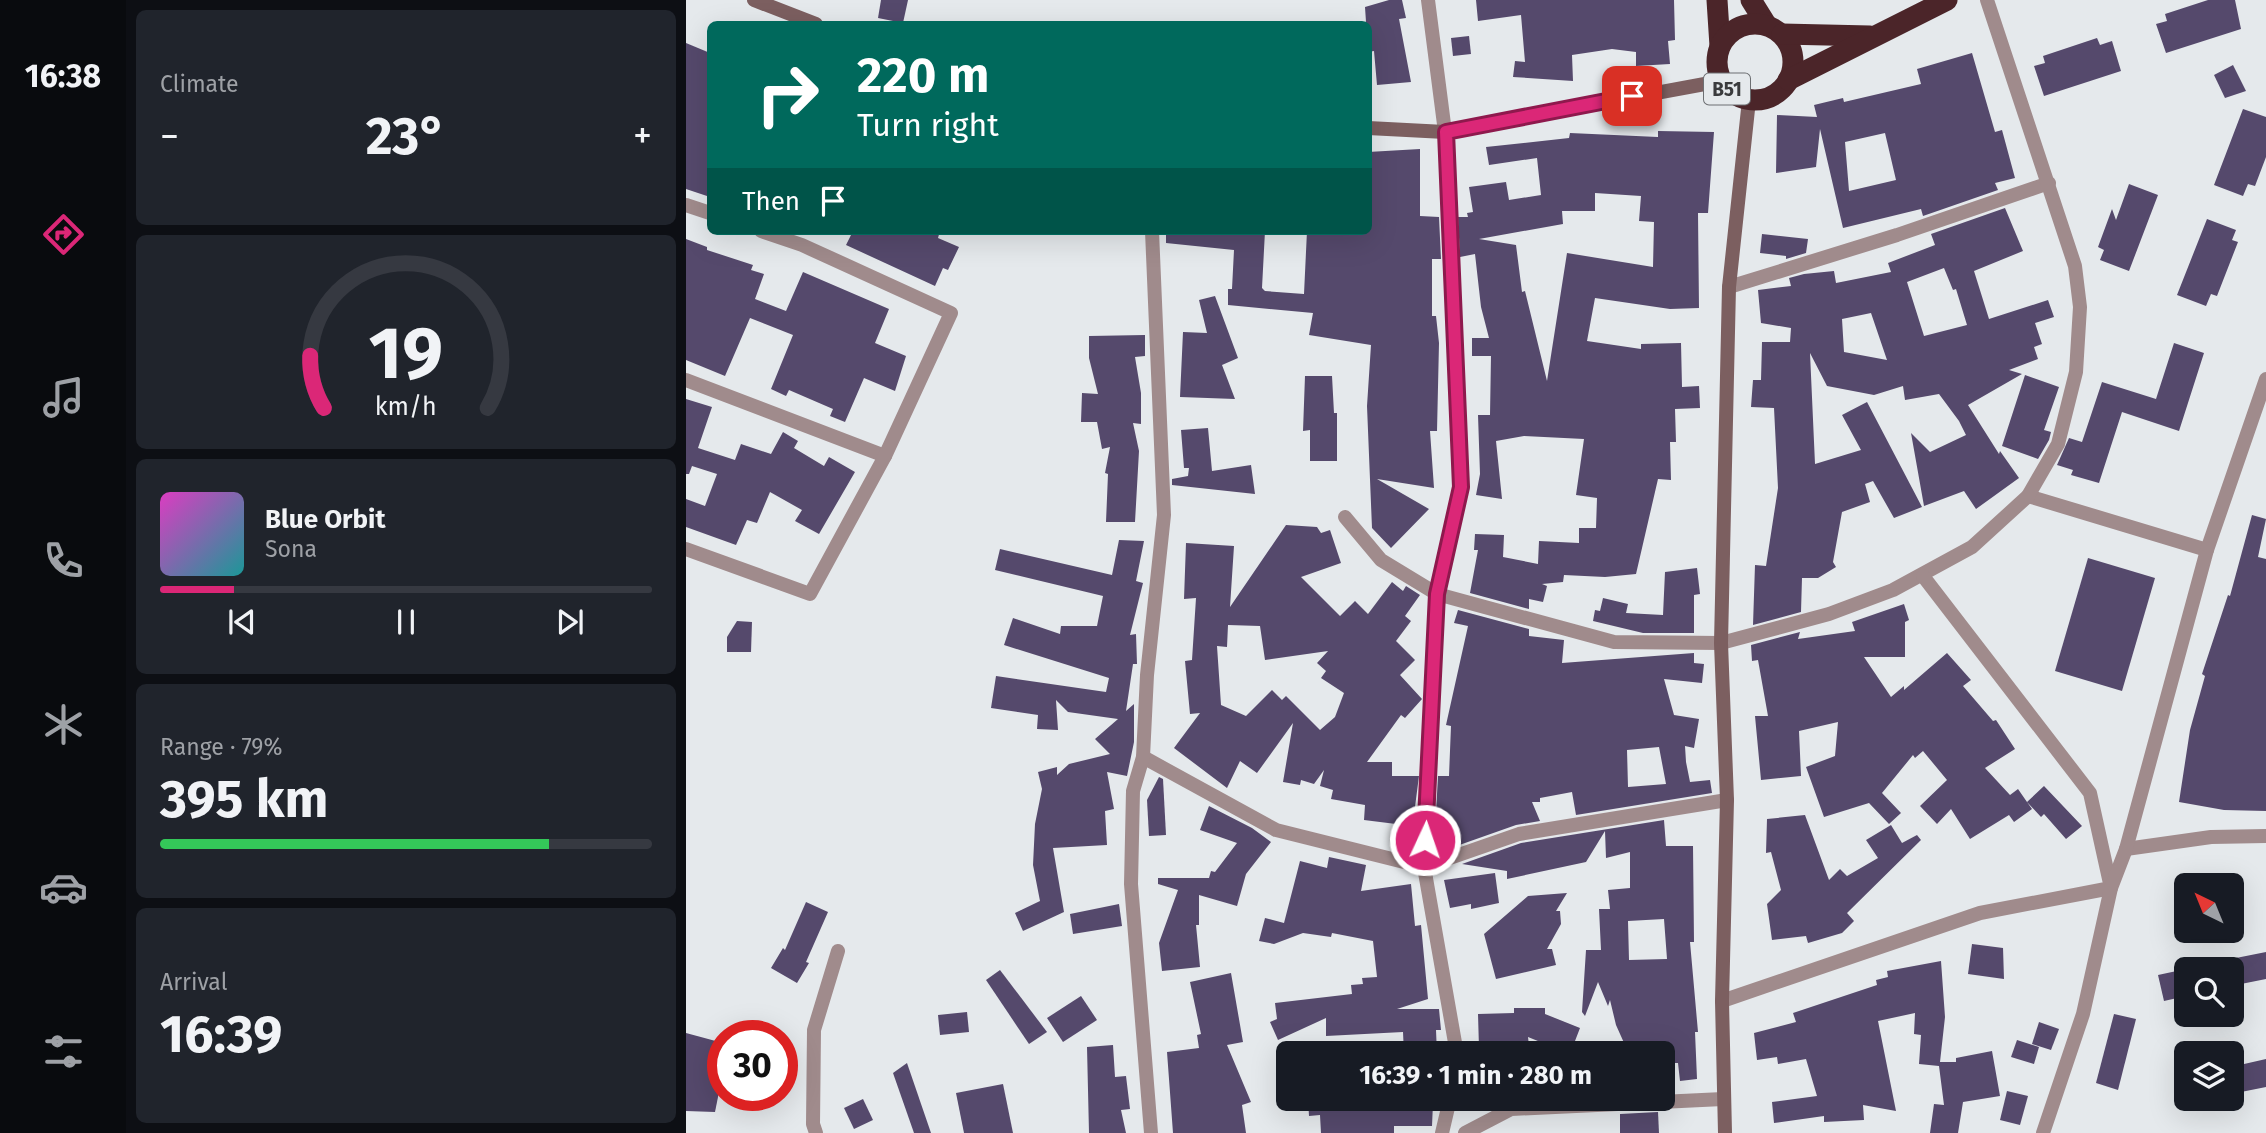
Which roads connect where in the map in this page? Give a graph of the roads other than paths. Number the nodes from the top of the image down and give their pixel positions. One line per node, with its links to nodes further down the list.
1 (754, 0): 7 (street)
2 (1428, 0): 15 (street)
3 (1717, 0): 10 (highway, B51)
4 (1751, 0): 8 (highway)
5 (1947, 0): 9 (highway, B51)
6 (1987, 0): 16 (street)
7 (808, 21)
8 (1774, 29): 9 (highway, B51); 10 (highway, B51); 12 (highway)
9 (1872, 36): 12 (highway, B51)
10 (1720, 46): 11 (highway, B51)
11 (1721, 80): 13 (highway, B51); 15 (street)
12 (1788, 80): 13 (highway, B51)
13 (1749, 100): 21 (street)
14 (1372, 128): 15 (street)
15 (1446, 132): 30 (street)
16 (2049, 183): 21 (street); 25 (street)
17 (686, 205): 18 (street)
18 (707, 212)
19 (773, 235): 24 (street)
20 (1152, 235): 32 (street)
21 (1729, 287): 31 (street)
22 (686, 380): 24 (street)
23 (2265, 383): 28 (street)
24 (884, 456): 27 (street)
25 (2028, 496): 28 (street); 29 (street)
26 (1345, 517): 30 (street)
27 (686, 550)
28 (2207, 550): 35 (street)
29 (1923, 576): 31 (street); 37 (street)
30 (1437, 594): 31 (street); 36 (street)
31 (1721, 642): 33 (street)
32 (1143, 757): 36 (street); 44 (street)
33 (1727, 800): 36 (street); 39 (street)
34 (2266, 836): 35 (street)
35 (2126, 849): 37 (street)
36 (1424, 867): 40 (street)
37 (2111, 888): 39 (street); 48 (street)
38 (838, 951): 43 (street)
39 (1721, 1001): 41 (street)
40 (1455, 1041)
41 (1723, 1098): 46 (street); 47 (street)
42 (1447, 1111): 45 (street)
43 (816, 1133)
44 (1151, 1133)
45 (1442, 1133)
46 (1465, 1133)
47 (1725, 1133)
48 (2043, 1133)

